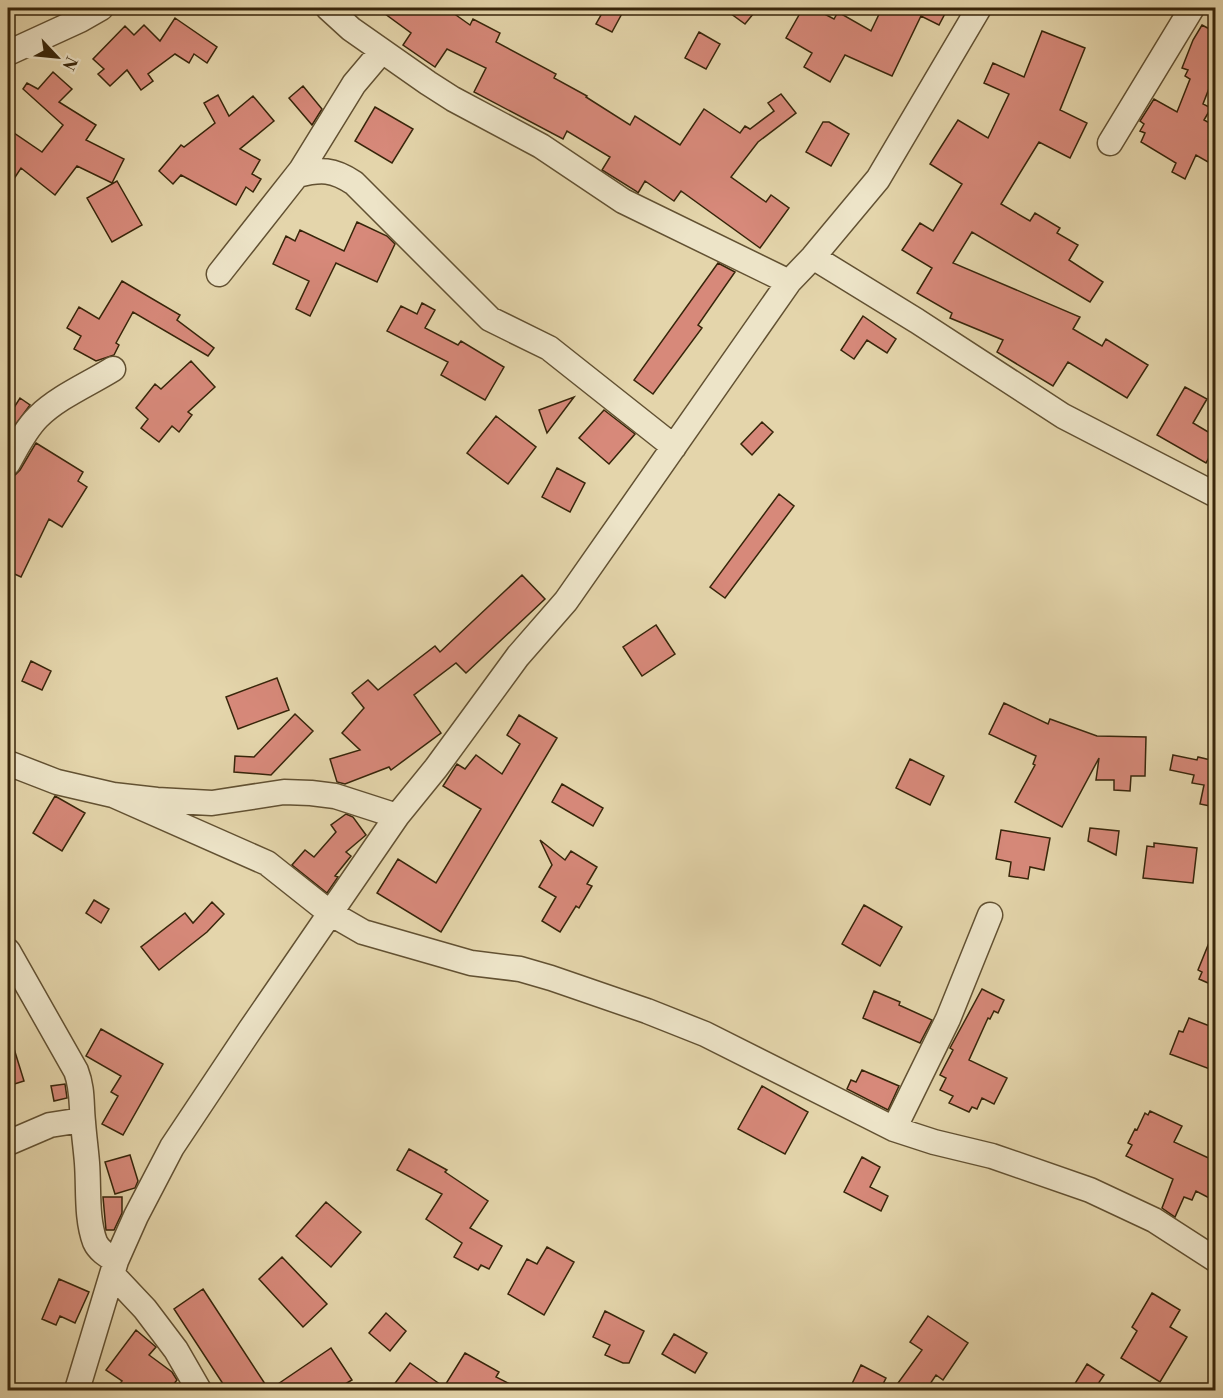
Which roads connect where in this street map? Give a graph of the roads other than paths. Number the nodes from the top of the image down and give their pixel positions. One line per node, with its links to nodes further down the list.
1 (101, 8): 6 (street)
2 (328, 8): 5 (street)
3 (979, 8): 9 (street)
4 (1192, 8): 7 (street)
5 (381, 51): 8 (street); 11 (street)
6 (8, 53)
7 (1110, 143)
8 (297, 175): 10 (street); 13 (street)
9 (813, 257): 11 (street); 15 (street)
10 (219, 274)
11 (789, 282): 13 (street)
12 (112, 369): 14 (street)
13 (674, 447): 18 (street)
14 (8, 463)
15 (1215, 495)
16 (8, 763): 17 (street)
17 (113, 795): 18 (street); 19 (street)
18 (397, 816): 19 (street)
19 (330, 913): 23 (street); 26 (street)
20 (990, 915): 23 (street)
21 (8, 951): 22 (street)
22 (82, 1120): 24 (street); 26 (street)
23 (894, 1129): 25 (street)
24 (8, 1143)
25 (1215, 1260)
26 (114, 1268): 27 (street); 28 (street)
27 (77, 1390)
28 (199, 1390)

